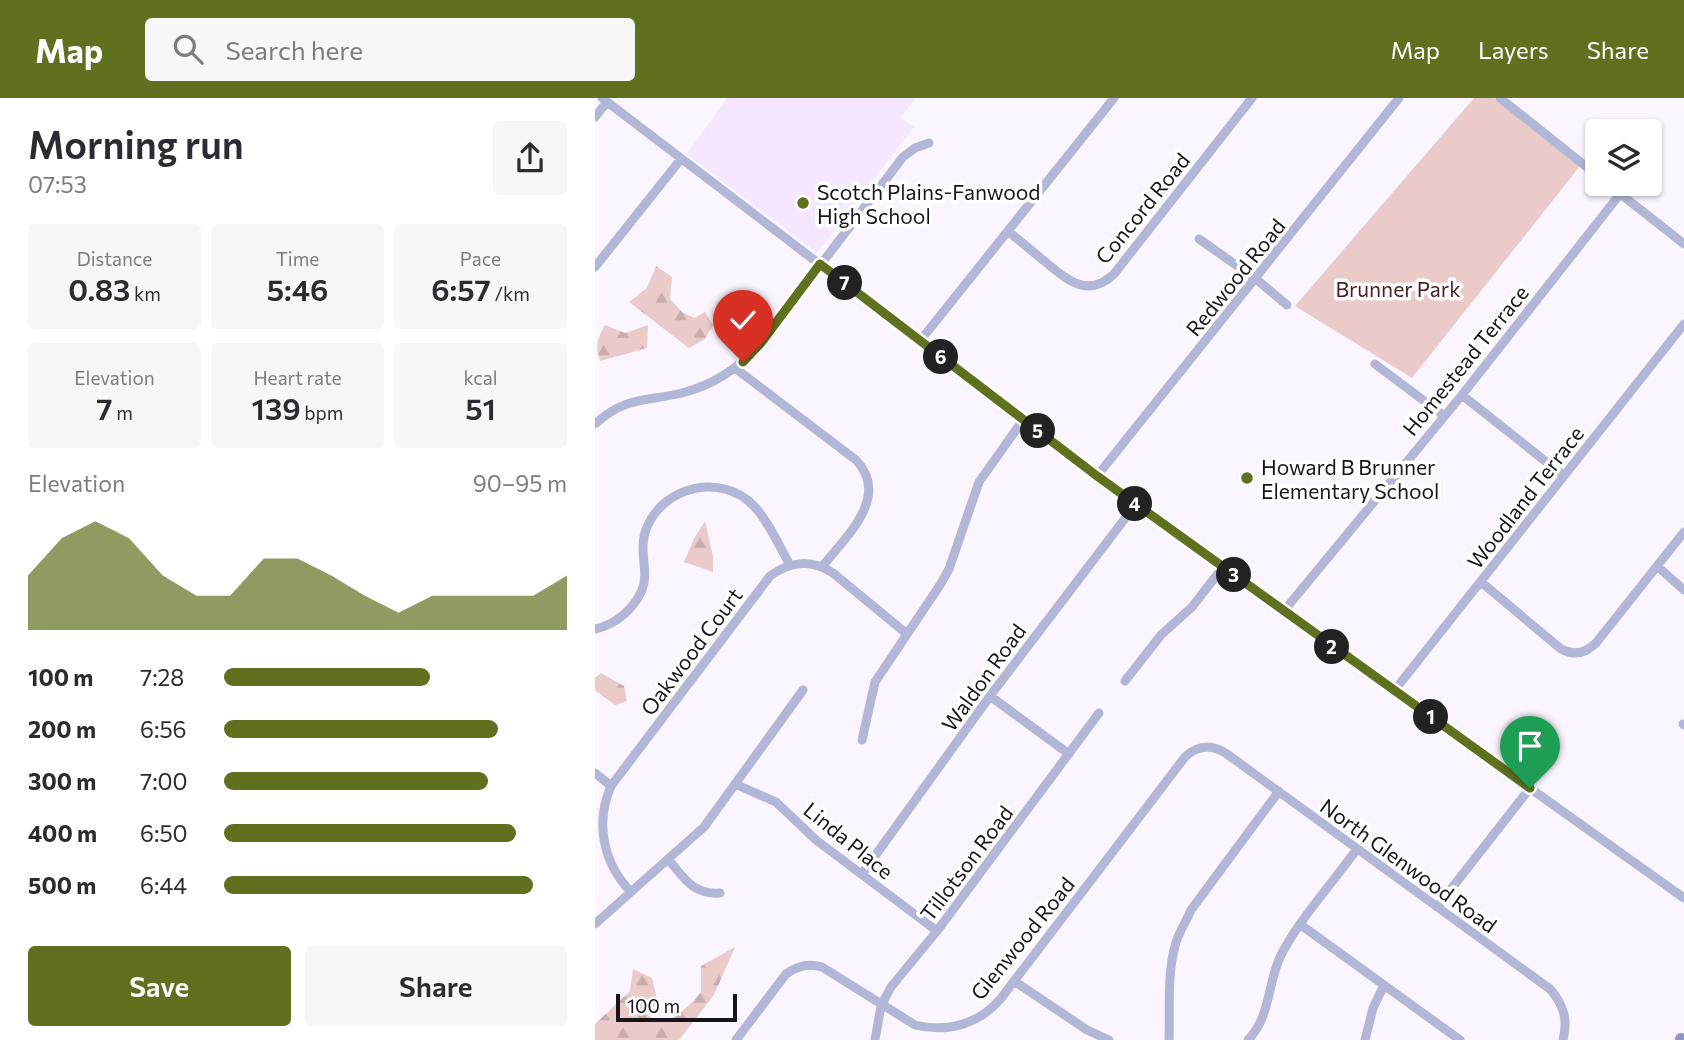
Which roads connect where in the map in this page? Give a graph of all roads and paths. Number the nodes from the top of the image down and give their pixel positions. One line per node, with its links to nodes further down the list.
1 (1114, 98): 12 (street)
2 (1252, 98): 12 (street, Concord Road)
3 (1399, 98): 17 (street, Redwood Road)
4 (1500, 98): 9 (street)
5 (605, 100): 6 (street); 8 (street)
6 (595, 117)
7 (929, 143): 15 (street)
8 (681, 159): 15 (street); 16 (street)
9 (1585, 166)
10 (1618, 196): 23 (street, Homestead Terrace)
11 (1623, 196): 14 (street)
12 (1008, 231): 20 (street)
13 (1199, 239): 17 (street)
14 (1684, 244)
15 (820, 264): 20 (street); 22 (street)
16 (595, 267)
17 (1256, 279): 18 (street); 27 (street, Redwood Road)
18 (1287, 305)
19 (1684, 324): 28 (street, Woodland Terrace)
20 (920, 341): 25 (street)
21 (1375, 364): 24 (street)
22 (735, 368): 26 (street); 33 (street)
23 (1462, 395): 24 (street, Homestead Terrace); 28 (street)
24 (1443, 415): 37 (street, Homestead Terrace)
25 (1023, 420): 27 (street); 39 (street)
26 (595, 424)
27 (1097, 476): 29 (street)
28 (1565, 476): 35 (street, Woodland Terrace)
29 (1136, 504): 34 (street); 43 (street, Waldon Road)
30 (1684, 532): 32 (street)
31 (790, 565): 33 (street); 38 (street); 50 (street, Oakwood Court)
32 (1657, 566): 35 (street); 36 (street)
33 (822, 567): 39 (street)
34 (1223, 567): 37 (street); 40 (street)
35 (1481, 582): 42 (street, Woodland Terrace)
36 (1684, 590)
37 (1283, 612): 42 (street)
38 (595, 629)
39 (907, 634): 45 (street)
40 (1125, 681)
41 (803, 690): 49 (street)
42 (1394, 691): 51 (street)
43 (990, 696): 47 (street); 55 (street, Waldon Road)
44 (1100, 713): 47 (street, Tillotson Road)
45 (862, 740)
46 (1199, 748): 52 (street, North Glenwood Road); 63 (street, Glenwood Road)
47 (1069, 754): 62 (street, Tillotson Road)
48 (595, 773): 50 (street)
49 (735, 784): 54 (street); 55 (street, Linda Place)
50 (611, 786): 56 (street, Oakwood Court)
51 (1530, 788): 58 (street); 59 (street)
52 (1279, 792): 53 (street, North Glenwood Road); 69 (street)
53 (1357, 849): 59 (street, North Glenwood Road); 61 (street)
54 (668, 859): 56 (street); 57 (street)
55 (862, 874): 62 (street, Linda Place)
56 (631, 892): 60 (street)
57 (720, 893)
58 (1684, 898)
59 (1437, 907): 73 (street, North Glenwood Road)
60 (595, 924)
61 (1301, 925): 64 (street); 70 (street)
62 (937, 931): 65 (street, Tillotson Road)
63 (1014, 981): 65 (street, Glenwood Road); 68 (street)
64 (1384, 985): 71 (street); 72 (street)
65 (881, 1006): 66 (street, Glenwood Road); 67 (street, Tillotson Road)
66 (736, 1040)
67 (875, 1040)
68 (1109, 1040)
69 (1169, 1040)
70 (1248, 1040)
71 (1365, 1040)
72 (1460, 1040)
73 (1563, 1040)

